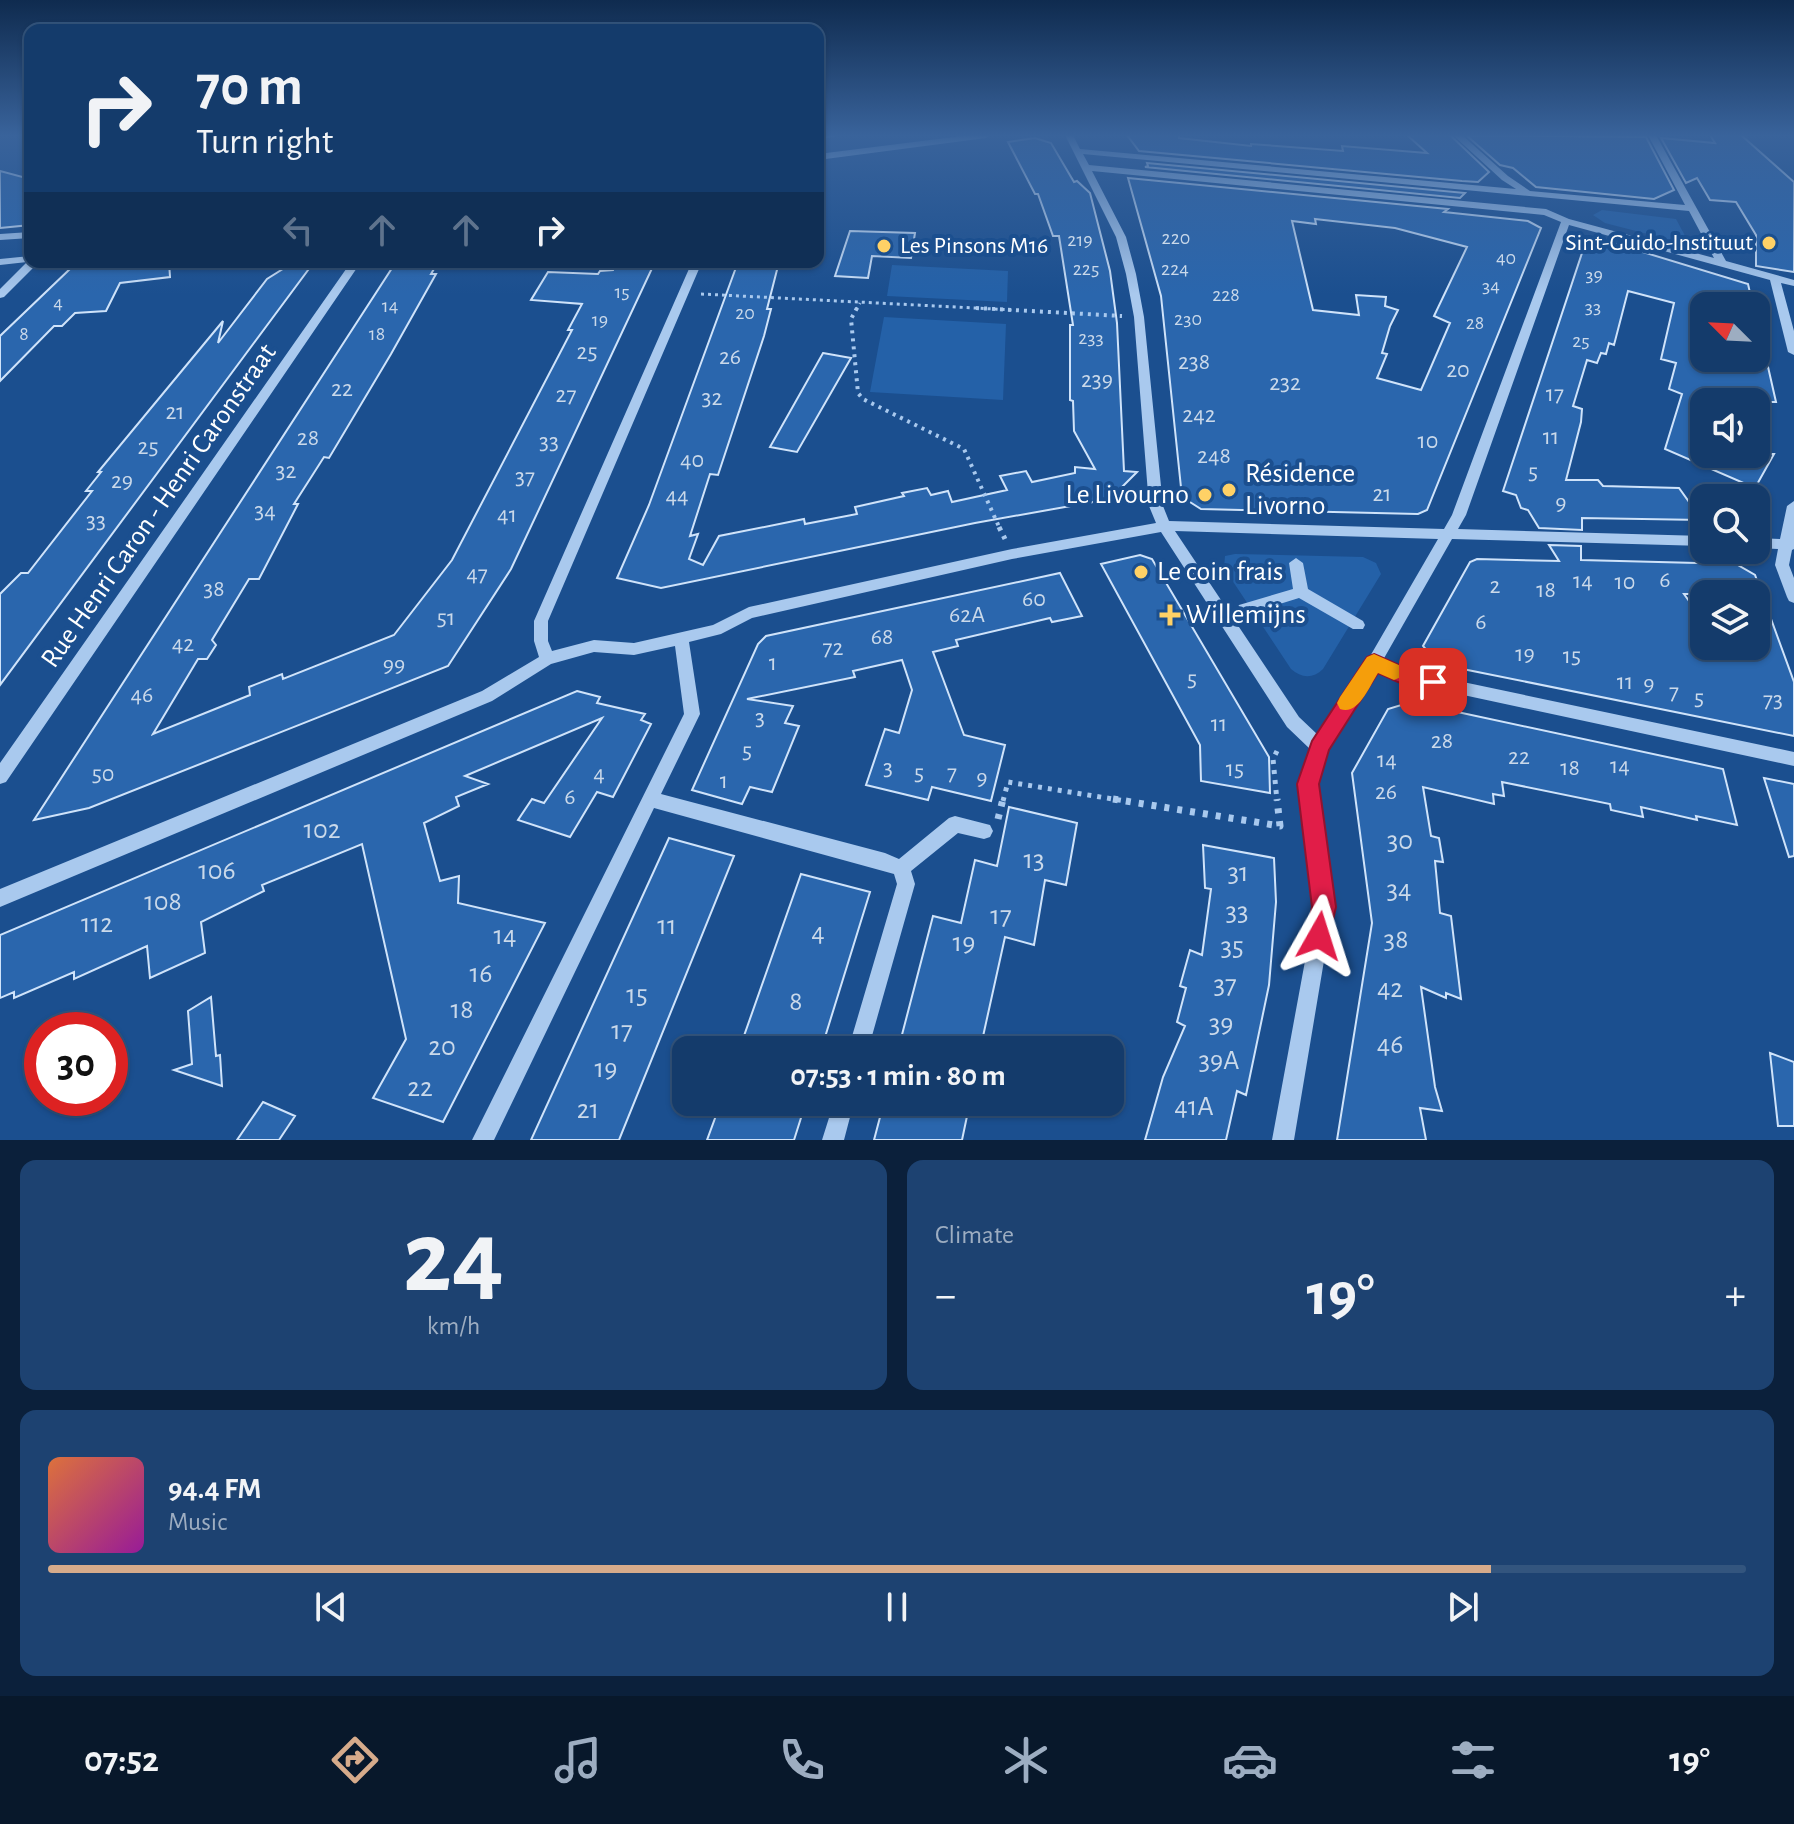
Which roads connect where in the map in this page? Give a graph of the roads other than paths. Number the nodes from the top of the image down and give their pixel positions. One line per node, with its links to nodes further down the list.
1 (1097, 188): 23 (street)
2 (1298, 188): 8 (street)
3 (1468, 188): 6 (street)
4 (1520, 188): 6 (street)
5 (1681, 188): 7 (street)
6 (1529, 194): 7 (street); 8 (street)
7 (1693, 209): 14 (street)
8 (1546, 212): 9 (street)
9 (1566, 221): 14 (street); 24 (street)
10 (24, 235): 11 (street)
11 (0, 237)
12 (24, 260): 13 (street)
13 (0, 262)
14 (1722, 264): 18 (street)
15 (24, 268): 20 (street)
16 (352, 268): 38 (street, Rue Henri Caron - Henri Caronstraat)
17 (695, 268): 34 (street)
18 (1775, 279): 19 (street); 21 (street)
19 (1794, 283)
20 (0, 295)
21 (1794, 352)
22 (1794, 506): 27 (street)
23 (1164, 526): 24 (street); 33 (street); 36 (street)
24 (1447, 535): 25 (street); 35 (street)
25 (1690, 541)
26 (1770, 544): 27 (street)
27 (1790, 545): 30 (street)
28 (1294, 556): 29 (street)
29 (1301, 592): 31 (street); 32 (street)
30 (1794, 597)
31 (1244, 609)
32 (1358, 625)
33 (681, 638): 34 (street); 39 (street)
34 (547, 659): 42 (street)
35 (1374, 662): 36 (street); 37 (street)
36 (1319, 747): 47 (street)
37 (1794, 759)
38 (0, 777)
39 (649, 799): 41 (street); 45 (street)
40 (984, 831): 41 (street)
41 (901, 868): 43 (street)
42 (0, 898)
43 (862, 1036)
44 (840, 1116): 46 (street)
45 (483, 1140)
46 (833, 1140)
47 (1283, 1140)

